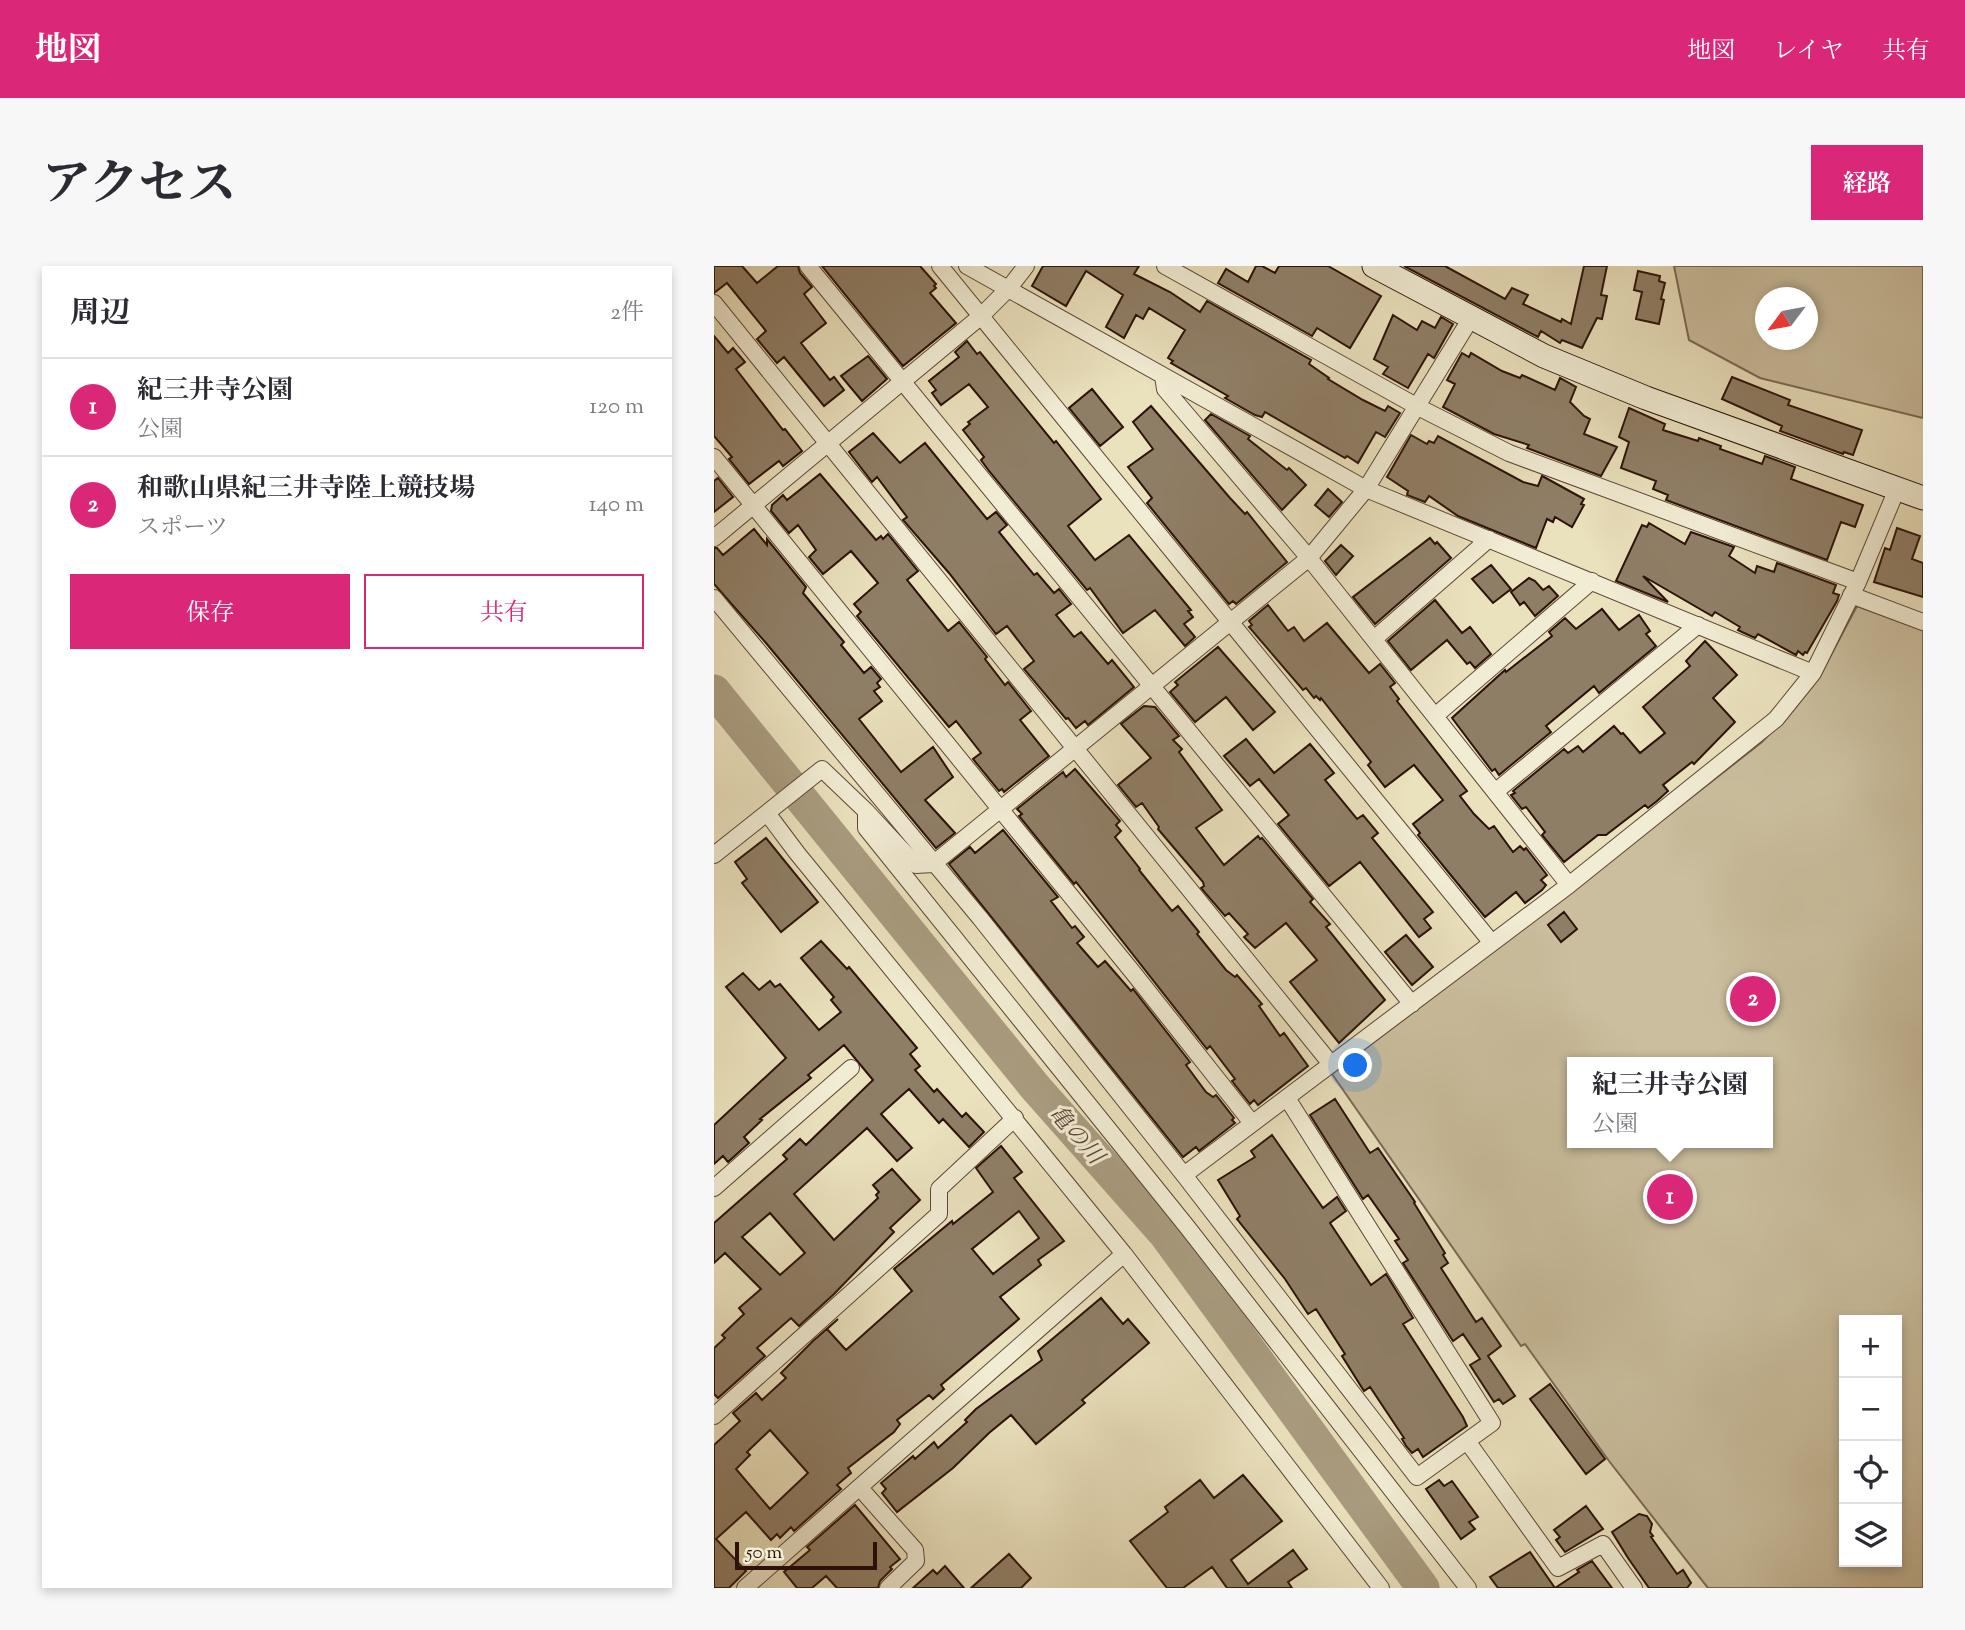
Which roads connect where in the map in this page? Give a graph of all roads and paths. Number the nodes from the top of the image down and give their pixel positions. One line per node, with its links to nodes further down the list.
1 (808, 266): 12 (street)
2 (940, 266): 9 (street)
3 (967, 266): 7 (street)
4 (1026, 266): 7 (street)
5 (1164, 266): 13 (street)
6 (1374, 266): 10 (street)
7 (1009, 288): 9 (street); 11 (street)
8 (714, 303): 14 (street)
9 (980, 317): 12 (street); 27 (street)
10 (1471, 318): 13 (street); 17 (street)
11 (1163, 376): 16 (street); 22 (street)
12 (902, 382): 14 (street); 31 (street)
13 (1418, 407): 16 (street); 24 (street)
14 (828, 443): 19 (street); 33 (street)
15 (714, 457): 19 (street)
16 (1366, 489): 21 (street); 22 (street)
17 (1897, 489): 18 (street); 24 (street)
18 (1923, 498)
19 (753, 505): 20 (street); 36 (street)
20 (714, 538)
21 (1489, 539): 23 (street); 29 (street)
22 (1309, 558): 27 (street); 29 (street)
23 (1592, 582): 28 (street); 32 (street)
24 (1854, 588): 26 (street); 30 (street)
25 (714, 598): 39 (street)
26 (1923, 622)
27 (1230, 623): 31 (street); 41 (street)
28 (1698, 625): 30 (street); 34 (street)
29 (1374, 639): 32 (street)
30 (1813, 673): 40 (street)
31 (1152, 687): 33 (street); 42 (street)
32 (1435, 716): 34 (street)
33 (1076, 749): 36 (street); 43 (street)
34 (1495, 792): 40 (street)
35 (771, 809): 37 (street); 38 (street); 46 (street)
36 (1000, 810): 39 (street); 47 (street)
37 (866, 811): 39 (street); 57 (street)
38 (714, 855)
39 (933, 864): 48 (street)
40 (1569, 886): 41 (street)
41 (1492, 943): 42 (street)
42 (1412, 1004): 43 (street)
43 (1331, 1064): 45 (street)
44 (851, 1068): 49 (street)
45 (1287, 1098): 47 (street); 52 (street)
46 (1015, 1118): 50 (street); 51 (street)
47 (1252, 1123): 48 (street)
48 (1184, 1175): 52 (street)
49 (714, 1188)
50 (1124, 1254): 53 (street); 56 (street)
51 (714, 1416)
52 (1467, 1441): 58 (street)
53 (860, 1488): 54 (street); 55 (street)
54 (745, 1588)
55 (887, 1588)
56 (1381, 1588)
57 (1468, 1588)
58 (1634, 1588)

